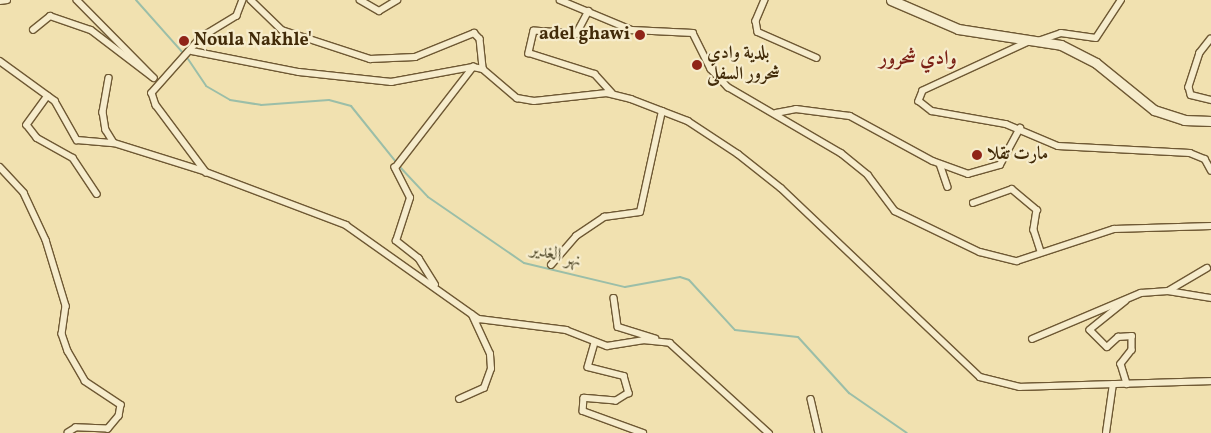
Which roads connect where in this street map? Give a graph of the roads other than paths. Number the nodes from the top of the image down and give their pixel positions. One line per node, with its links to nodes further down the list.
1 (7, 0): 11 (street)
2 (77, 0): 22 (street)
3 (243, 0): 16 (street)
4 (251, 0): 20 (street)
5 (360, 0): 6 (street)
6 (397, 0)
7 (560, 0): 12 (street)
8 (765, 0): 17 (street)
9 (891, 0): 15 (main road)
10 (1120, 0): 15 (street)
11 (0, 1)
12 (589, 11): 23 (street); 27 (street)
13 (33, 30): 22 (street)
14 (1211, 39): 25 (street)
15 (1035, 40): 28 (main road); 29 (street)
16 (192, 50): 19 (street); 22 (street)
17 (817, 58)
18 (0, 60): 24 (street)
19 (473, 67): 20 (street); 42 (street)
20 (483, 69): 23 (street)
21 (108, 78): 30 (street)
22 (156, 80): 34 (street)
23 (612, 94): 26 (street)
24 (48, 96): 30 (street); 36 (street)
25 (1211, 100)
26 (662, 111): 40 (street); 52 (street)
27 (776, 113): 31 (street); 39 (street)
28 (1211, 121)
29 (1020, 128): 31 (street); 33 (street)
30 (114, 143): 34 (street)
31 (940, 164): 35 (street)
32 (0, 167): 56 (street)
33 (1211, 170)
34 (206, 172): 42 (street)
35 (948, 186)
36 (97, 194)
37 (973, 203): 39 (street)
38 (1211, 226): 39 (street)
39 (1041, 252)
40 (551, 265)
41 (1207, 268): 43 (street)
42 (437, 288): 47 (street)
43 (1168, 291): 44 (street); 46 (street)
44 (1130, 297): 49 (street); 53 (street)
45 (614, 298): 48 (street)
46 (1211, 298)
47 (472, 315): 50 (street); 54 (street)
48 (657, 339): 50 (street); 58 (street)
49 (1032, 339)
50 (595, 343): 57 (street)
51 (1211, 381): 53 (street)
52 (1113, 384): 53 (street); 60 (street)
53 (1127, 384)
54 (459, 399)
55 (811, 399): 59 (street)
56 (68, 433)
57 (643, 433)
58 (769, 433)
59 (819, 433)
60 (1106, 433)

